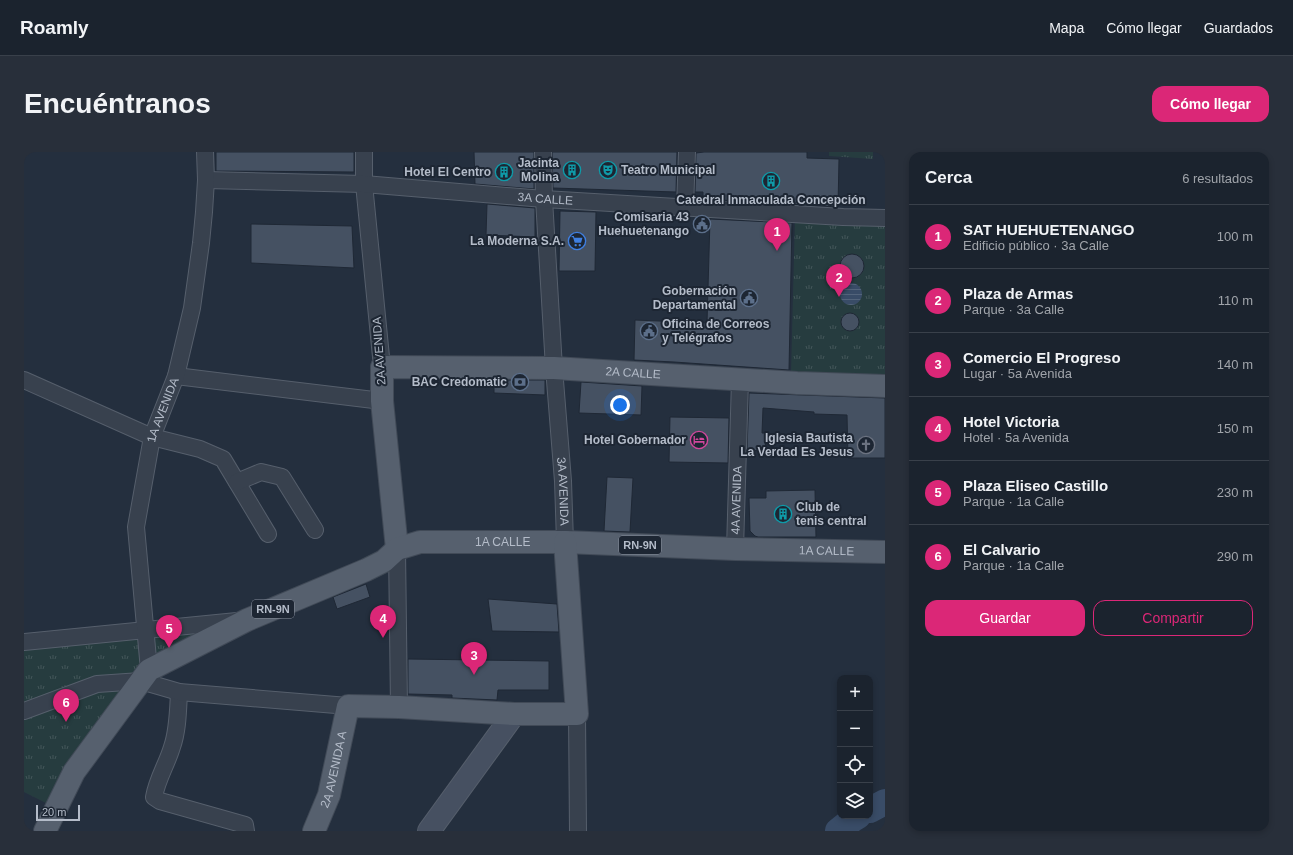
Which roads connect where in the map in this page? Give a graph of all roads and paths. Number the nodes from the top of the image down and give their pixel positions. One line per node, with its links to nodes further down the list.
1 (205, 152): 5 (street, 1A AVENIDA)
2 (364, 152): 6 (street, 2A AVENIDA)
3 (543, 152): 7 (street, 3A AVENIDA)
4 (686, 152): 8 (street)
5 (206, 180): 6 (street, 3A CALLE); 12 (street, 1A AVENIDA)
6 (364, 184): 7 (street, 3A CALLE); 10 (street, 2A AVENIDA)
7 (544, 199): 8 (street, 3A CALLE); 11 (street, 3A AVENIDA)
8 (686, 208): 9 (street, 3A CALLE)
9 (885, 218)
10 (382, 367): 11 (main road, 2A CALLE); 16 (main road, 2A AVENIDA)
11 (554, 368): 14 (main road, 2A CALLE); 21 (street, 3A AVENIDA)
12 (176, 376): 16 (street); 17 (street, 1A AVENIDA)
13 (24, 380): 17 (street)
14 (740, 380): 15 (main road, 2A CALLE); 23 (street, 4A AVENIDA)
15 (885, 386)
16 (382, 401): 22 (main road, 2A AVENIDA)
17 (152, 437): 18 (street); 26 (street, 1A AVENIDA)
18 (237, 482): 19 (street); 20 (street)
19 (315, 530)
20 (268, 534)
21 (565, 542): 22 (main road, 1A CALLE / RN-9N); 23 (main road, 1A CALLE / RN-9N); 34 (main road, 3A AVENIDA)
22 (397, 549): 25 (main road, 1A CALLE / RN-9N); 31 (street)
23 (735, 549): 24 (main road, 1A CALLE / RN-9N)
24 (885, 552)
25 (247, 620): 26 (street); 28 (main road, 1A CALLE / RN-9N)
26 (146, 631): 27 (street); 28 (street, 1A AVENIDA)
27 (24, 642)
28 (145, 676): 29 (street); 32 (street); 35 (main road, RN-9N)
29 (180, 692): 30 (street); 36 (street)
30 (348, 706): 31 (main road); 37 (main road, 2A AVENIDA A)
31 (399, 707): 33 (main road)
32 (24, 711)
33 (514, 714): 34 (main road); 38 (main road)
34 (577, 714): 39 (street, 3A AVENIDA)
35 (45, 831)
36 (246, 831)
37 (314, 831)
38 (429, 831)
39 (578, 831)

